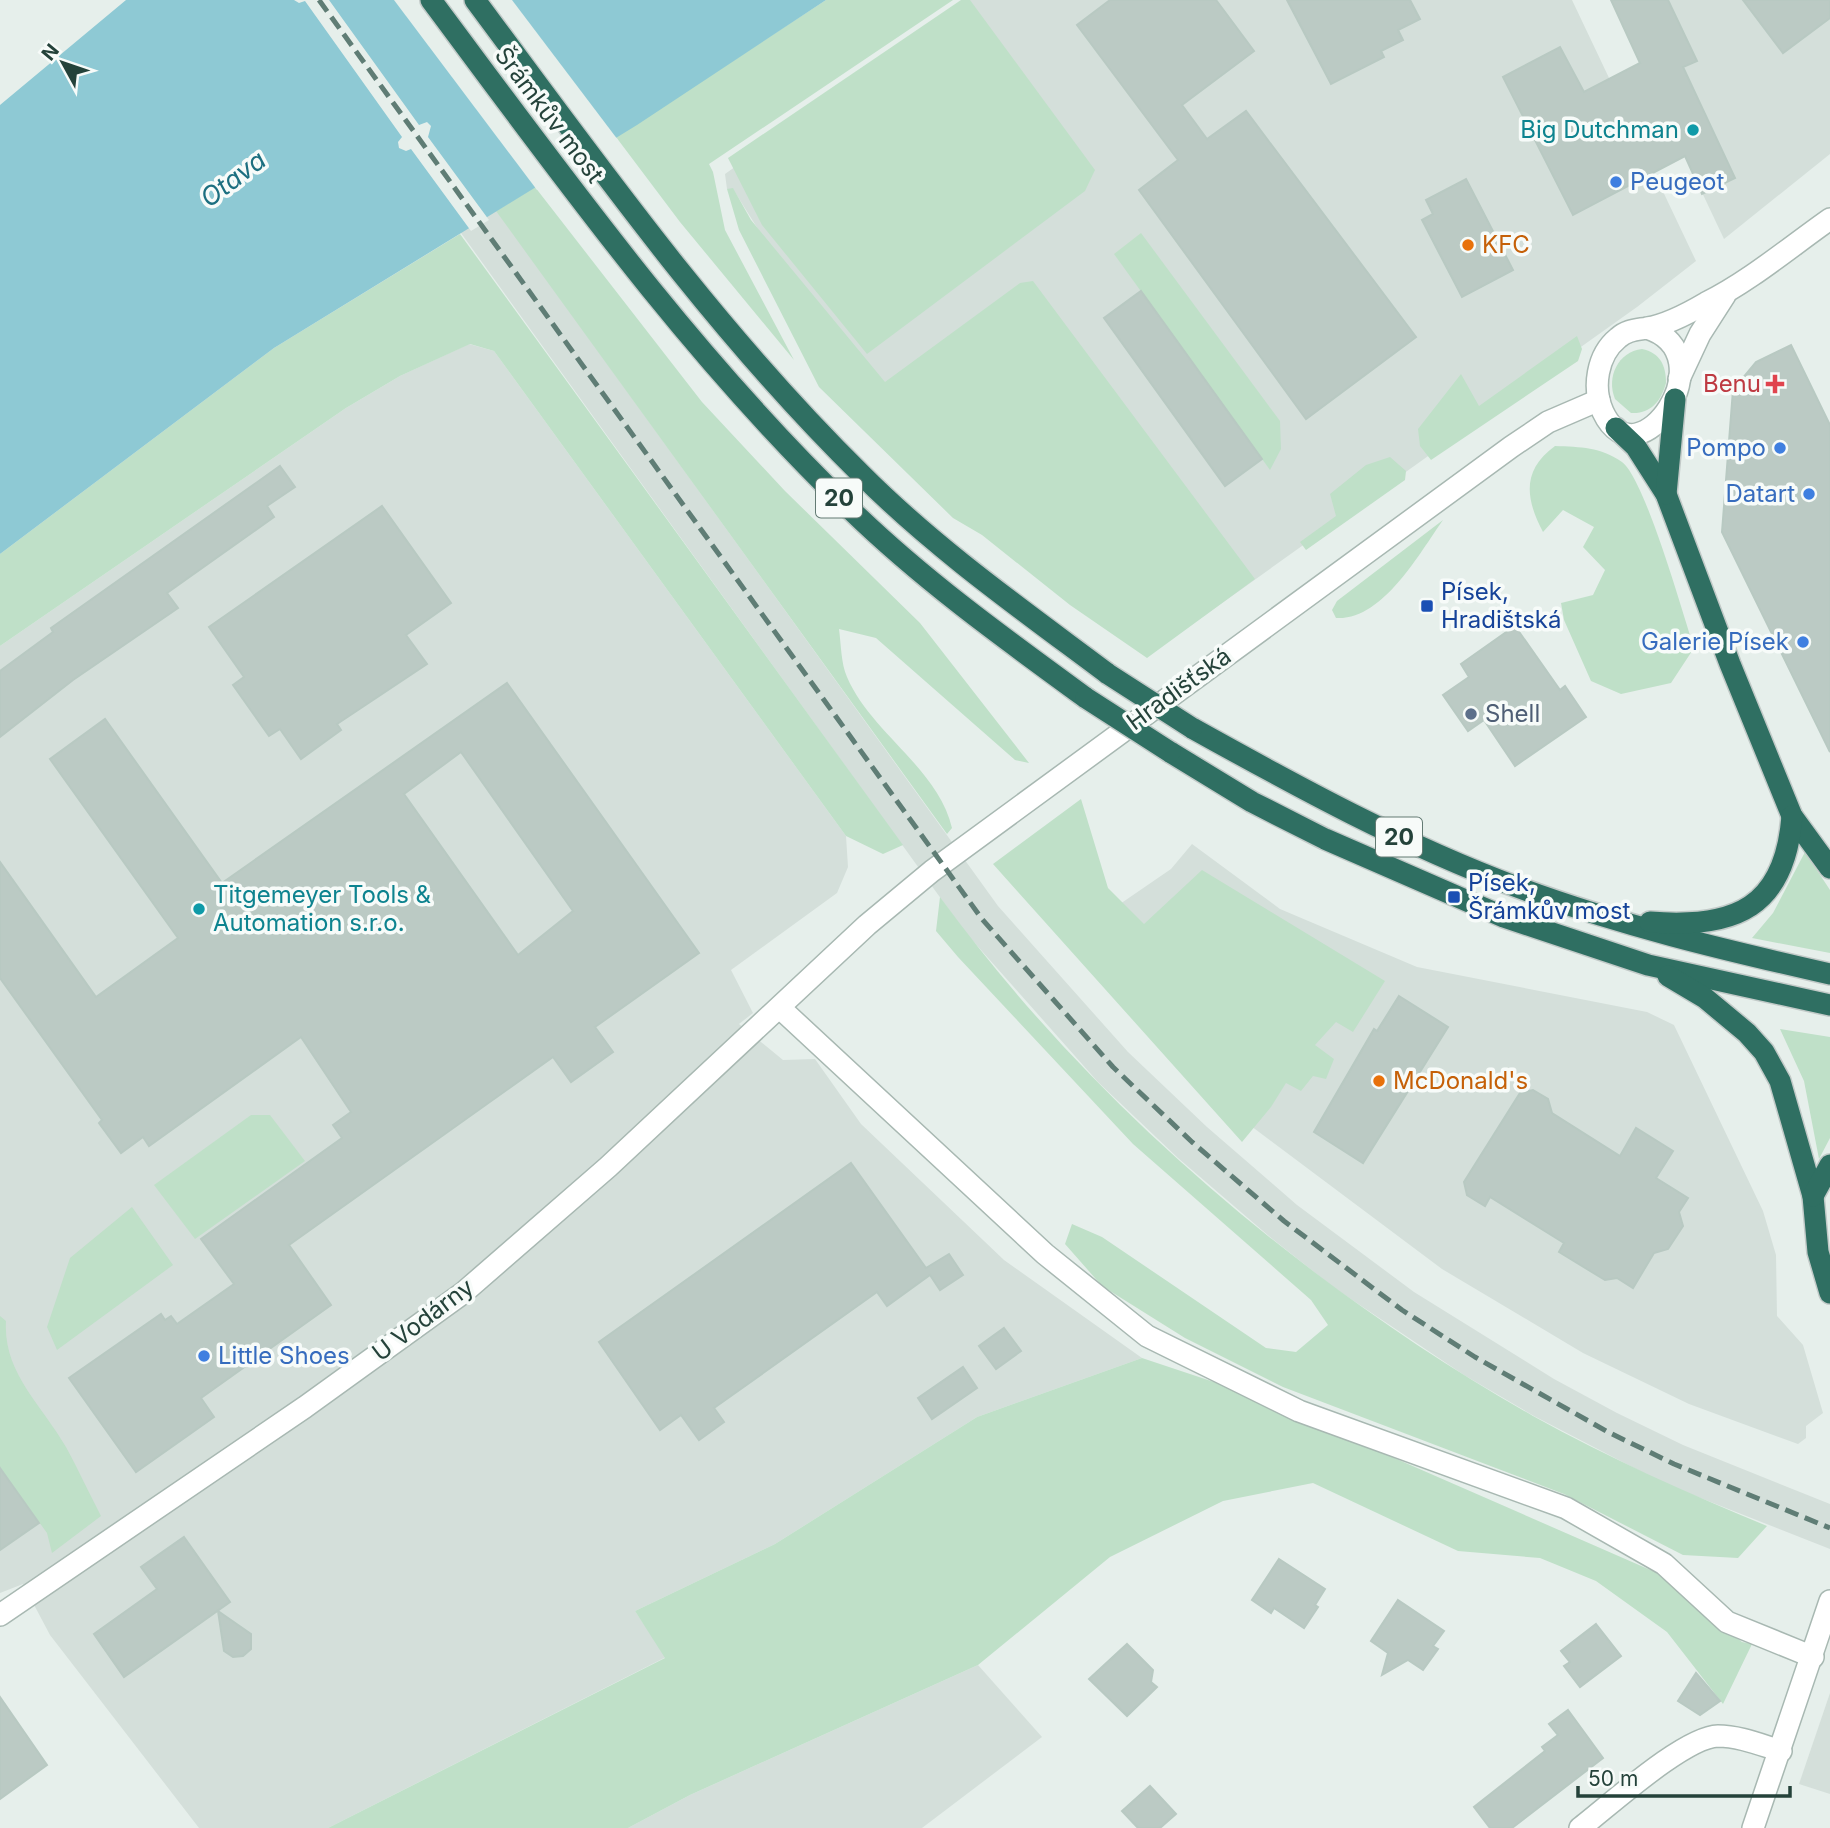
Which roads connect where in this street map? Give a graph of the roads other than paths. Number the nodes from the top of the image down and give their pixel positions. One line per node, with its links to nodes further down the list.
1 (431, 0): 13 (highway, Šrámkův most / 20, bridge)
2 (475, 0): 12 (highway, Šrámkův most / 20, bridge)
3 (1830, 219): 4 (street)
4 (1728, 292): 5 (street); 6 (street)
5 (1647, 328): 6 (street); 7 (street)
6 (1677, 389): 8 (street); 9 (highway)
7 (1599, 400): 8 (street); 16 (street, Hradišťská)
8 (1616, 428): 9 (highway)
9 (1666, 494): 10 (highway)
10 (1792, 816): 11 (highway); 12 (highway)
11 (1830, 868)
12 (1617, 920): 14 (highway, 20)
13 (1648, 965): 15 (highway, 20); 18 (highway)
14 (1830, 974)
15 (1830, 1005)
16 (780, 1008): 21 (street, U Vodárny); 22 (street)
17 (1830, 1165): 18 (highway)
18 (1813, 1196): 19 (highway)
19 (1830, 1293)
20 (1830, 1601): 22 (street)
21 (0, 1615)
22 (1813, 1657): 23 (street)
23 (1781, 1751): 24 (street); 25 (street)
24 (1580, 1828)
25 (1753, 1828)

